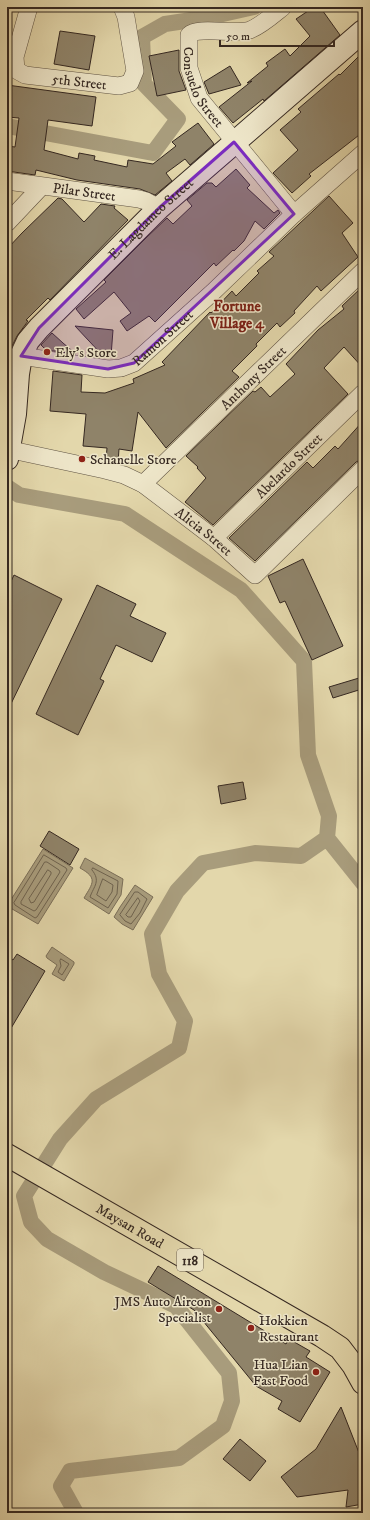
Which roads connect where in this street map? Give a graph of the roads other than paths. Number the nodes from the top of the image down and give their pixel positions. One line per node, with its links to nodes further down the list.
1 (29, 7): 2 (street, 5th Street)
2 (122, 7)
3 (283, 7): 5 (street, Consuelo Street)
4 (363, 31): 5 (street, E. Lagdameo Street)
5 (234, 142): 9 (street, E. Lagdameo Street); 10 (street, Consuelo Street)
6 (363, 153): 10 (street, Ramon Street)
7 (7, 181): 8 (street, Pilar Street)
8 (41, 187): 9 (street, Pilar Street); 11 (street)
9 (159, 208): 13 (street, E. Lagdameo Street)
10 (294, 214): 13 (street, Ramon Street)
11 (7, 223)
12 (363, 271): 17 (street, Anthony Street)
13 (22, 356): 15 (street, E. Lagdameo Street)
14 (363, 393): 18 (street, Abelardo Street)
15 (8, 453): 17 (street, Alicia Street)
16 (363, 469): 18 (street, Alicia Street)
17 (143, 484): 18 (street, Alicia Street)
18 (214, 538)
19 (7, 1155): 20 (main road, Maysan Road / 118)
20 (363, 1383)

